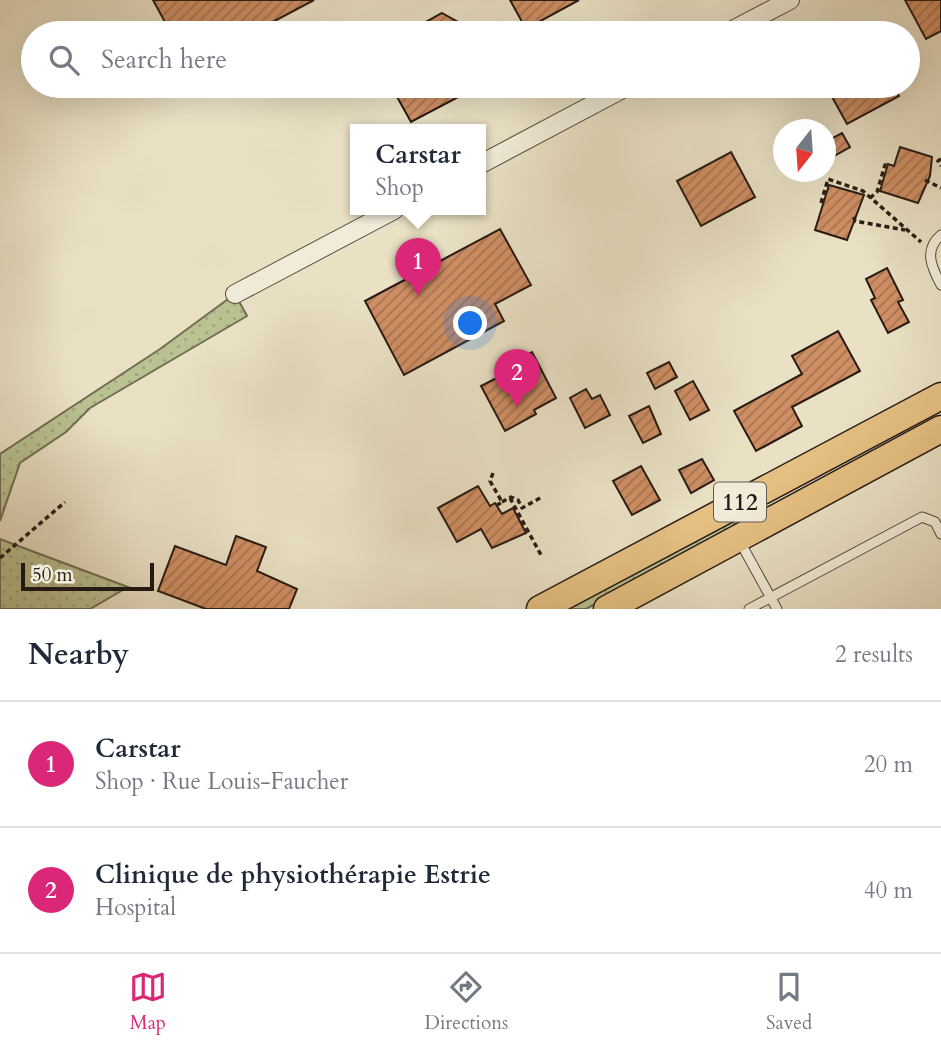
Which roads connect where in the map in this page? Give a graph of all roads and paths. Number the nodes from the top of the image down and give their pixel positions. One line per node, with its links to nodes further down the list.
1 (790, 0): 2 (street)
2 (750, 21)
3 (605, 98): 5 (street)
4 (941, 159): 7 (path)
5 (486, 161)
6 (888, 166): 10 (path)
7 (941, 166)
8 (925, 180): 9 (path)
9 (941, 188)
10 (870, 198): 11 (path); 14 (path)
11 (821, 203)
12 (385, 215): 18 (street)
13 (854, 217): 14 (path)
14 (907, 230): 16 (path)
15 (941, 235): 16 (lane)
16 (931, 250): 17 (lane)
17 (941, 285)
18 (235, 294)
19 (933, 400): 20 (street); 32 (main road, 112)
20 (941, 430): 28 (main road, 112)
21 (493, 472): 25 (path)
22 (542, 497): 23 (path)
23 (510, 498): 25 (path); 29 (path)
24 (65, 502): 30 (path)
25 (502, 502): 26 (path)
26 (497, 505)
27 (941, 534): 31 (lane)
28 (738, 538): 31 (lane); 33 (main road, 112)
29 (541, 555)
30 (0, 558)
31 (771, 597): 34 (lane); 35 (lane)
32 (540, 609)
33 (607, 609)
34 (749, 609)
35 (777, 609)

